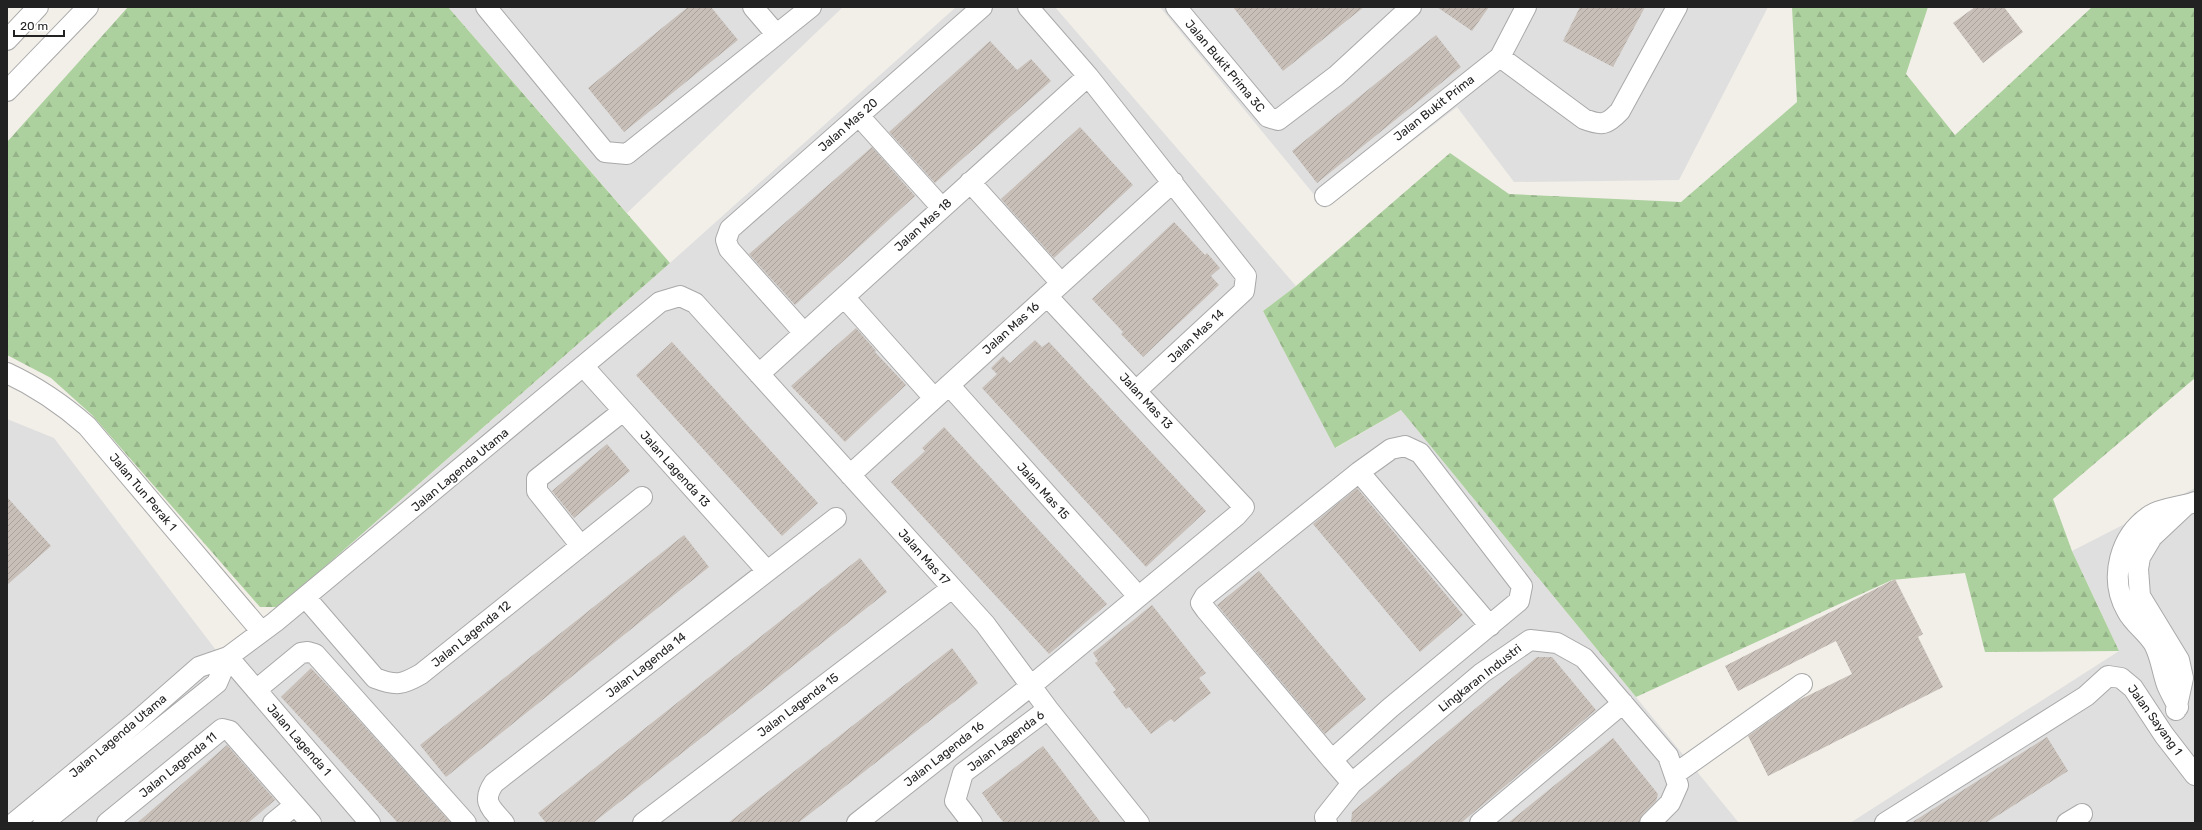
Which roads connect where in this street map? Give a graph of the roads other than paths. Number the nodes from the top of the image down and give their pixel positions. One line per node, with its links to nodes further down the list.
1 (38, 7): 13 (street)
2 (486, 7): 12 (street)
3 (753, 7): 12 (street)
4 (811, 7): 12 (street)
5 (982, 7): 17 (street, Jalan Mas 20)
6 (1028, 7): 15 (street)
7 (1176, 7): 8 (street, Jalan Bukit Prima 3C)
8 (1411, 7)
9 (1526, 7): 14 (street, Jalan Bukit Prima)
10 (1677, 7): 14 (street)
11 (77, 11): 16 (street)
12 (776, 34)
13 (7, 40)
14 (1500, 56): 20 (street, Jalan Bukit Prima)
15 (1088, 76): 18 (street, Jalan Mas 18); 19 (street)
16 (7, 92)
17 (859, 116): 21 (street); 25 (street, Jalan Mas 20)
18 (970, 182): 21 (street, Jalan Mas 18); 22 (street, Jalan Mas 13)
19 (1173, 182): 22 (street, Jalan Mas 16); 30 (street, Jalan Mas 14)
20 (1325, 196)
21 (942, 208): 23 (street, Jalan Mas 18)
22 (1054, 290): 29 (street, Jalan Mas 16); 30 (street, Jalan Mas 13)
23 (844, 297): 25 (street, Jalan Mas 18); 31 (street)
24 (695, 303): 26 (street, Jalan Lagenda Utama); 28 (street, Jalan Mas 17)
25 (804, 333): 28 (street, Jalan Mas 18)
26 (584, 367): 32 (street, Jalan Lagenda 13); 43 (street, Jalan Lagenda Utama)
27 (7, 373): 45 (street, Jalan Tun Perak 1)
28 (759, 374): 34 (street, Jalan Mas 17)
29 (949, 385): 31 (street, Jalan Mas 16); 42 (street, Jalan Mas 15)
30 (1136, 391): 37 (street, Jalan Mas 13)
31 (934, 398): 34 (street, Jalan Mas 16)
32 (623, 412): 39 (street); 40 (street, Jalan Lagenda 13)
33 (1359, 472): 44 (street); 44 (street); 53 (street)
34 (850, 474): 41 (street, Jalan Mas 17)
35 (642, 498): 39 (street, Jalan Lagenda 12)
36 (2190, 504): 52 (street)
37 (1244, 506): 42 (street, Jalan Lagenda 16)
38 (836, 518): 40 (street, Jalan Lagenda 14)
39 (581, 546): 43 (street, Jalan Lagenda 12)
40 (766, 571): 66 (street, Jalan Lagenda 14)
41 (952, 588): 48 (street, Jalan Mas 17); 67 (street, Jalan Lagenda 15)
42 (1138, 596): 48 (street, Jalan Lagenda 16)
43 (306, 598): 45 (street, Jalan Lagenda Utama)
44 (1490, 626): 53 (street)
45 (261, 631): 46 (street, Jalan Lagenda Utama)
46 (228, 657): 49 (street, Jalan Lagenda 1); 59 (street, Jalan Lagenda Utama); 60 (street, Jalan Lagenda Utama)
47 (1802, 684): 54 (street)
48 (1032, 685): 51 (street, Jalan Mas 17); 68 (street, Jalan Lagenda 16)
49 (256, 690): 64 (street, Jalan Lagenda 1); 65 (street)
50 (1623, 703): 54 (street, Lingkaran Industri); 56 (street, Lingkaran Industri); 71 (street)
51 (1048, 709): 69 (street, Jalan Lagenda 6); 70 (street, Jalan Mas 17)
52 (2164, 735): 55 (street, Jalan Sayang 1); 73 (street, Jalan Sayang 1)
53 (1332, 760): 56 (street)
54 (1675, 774): 72 (street, Lingkaran Industri)
55 (2195, 775)
56 (1352, 782): 58 (street, Lingkaran Industri)
57 (294, 805): 61 (street, Jalan Lagenda 11); 62 (street); 63 (street)
58 (1326, 820)
59 (14, 823)
60 (43, 823)
61 (107, 823)
62 (273, 823)
63 (311, 823)
64 (370, 823)
65 (466, 823)
66 (504, 823)
67 (643, 823)
68 (857, 823)
69 (972, 823)
70 (1138, 823)
71 (1480, 823)
72 (1650, 823)
73 (1885, 823)

